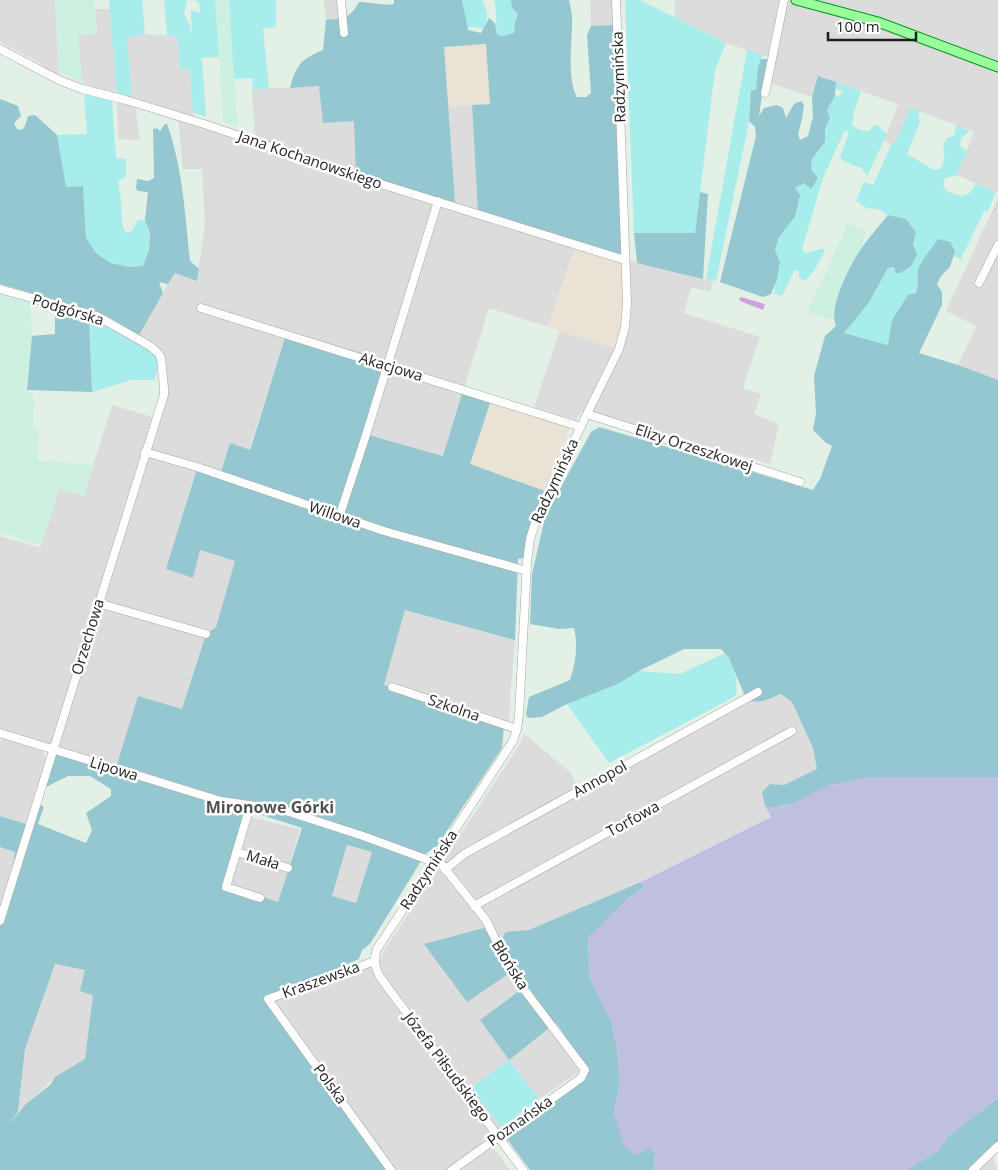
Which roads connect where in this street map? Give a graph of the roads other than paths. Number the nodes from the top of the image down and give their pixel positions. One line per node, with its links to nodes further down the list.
1 (341, 0): 5 (street)
2 (616, 0): 11 (street, Radzymińska)
3 (784, 0): 8 (street)
4 (796, 0): 7 (main road)
5 (344, 33)
6 (0, 49): 9 (street, Jana Kochanowskiego)
7 (998, 67)
8 (765, 93)
9 (438, 201): 11 (street, Jana Kochanowskiego); 16 (street)
10 (998, 245): 12 (street)
11 (625, 260): 17 (street, Radzymińska)
12 (979, 282)
13 (0, 289): 15 (street, Podgórska)
14 (201, 308): 16 (street, Akacjowa)
15 (158, 353): 19 (street, Orzechowa)
16 (387, 366): 18 (street, Akacjowa); 21 (street)
17 (587, 414): 18 (street, Radzymińska); 20 (street, Elizy Orzeszkowej)
18 (581, 427): 22 (street, Radzymińska)
19 (145, 452): 21 (street, Willowa); 23 (street, Orzechowa)
20 (800, 482)
21 (339, 517): 22 (street, Willowa)
22 (527, 571): 27 (street, Radzymińska)
23 (98, 603): 24 (street); 30 (street, Orzechowa)
24 (206, 634)
25 (392, 687): 27 (street, Szkolna)
26 (758, 692): 35 (street, Annopol)
27 (517, 729): 33 (street, Radzymińska)
28 (792, 731): 37 (street, Torfowa)
29 (0, 733): 30 (street, Lipowa)
30 (53, 750): 31 (street, Lipowa); 38 (street, Orzechowa)
31 (229, 803): 32 (street, Lipowa); 33 (street, Lipowa)
32 (237, 852): 34 (street, Mała); 36 (street)
33 (434, 862): 35 (street, Błońska); 39 (street, Radzymińska)
34 (288, 868)
35 (445, 870): 37 (street, Błońska)
36 (260, 898)
37 (474, 906): 41 (street, Błońska)
38 (0, 921)
39 (375, 961): 40 (street, Kraszewska); 42 (street, Józefa Piłsudskiego)
40 (268, 999): 44 (street, Polska)
41 (585, 1070): 42 (street, Poznańska)
42 (498, 1136): 45 (street, Poznańska); 46 (street, Józefa Piłsudskiego)
43 (998, 1146): 47 (street)
44 (391, 1170)
45 (452, 1170)
46 (523, 1170)
47 (973, 1170)

